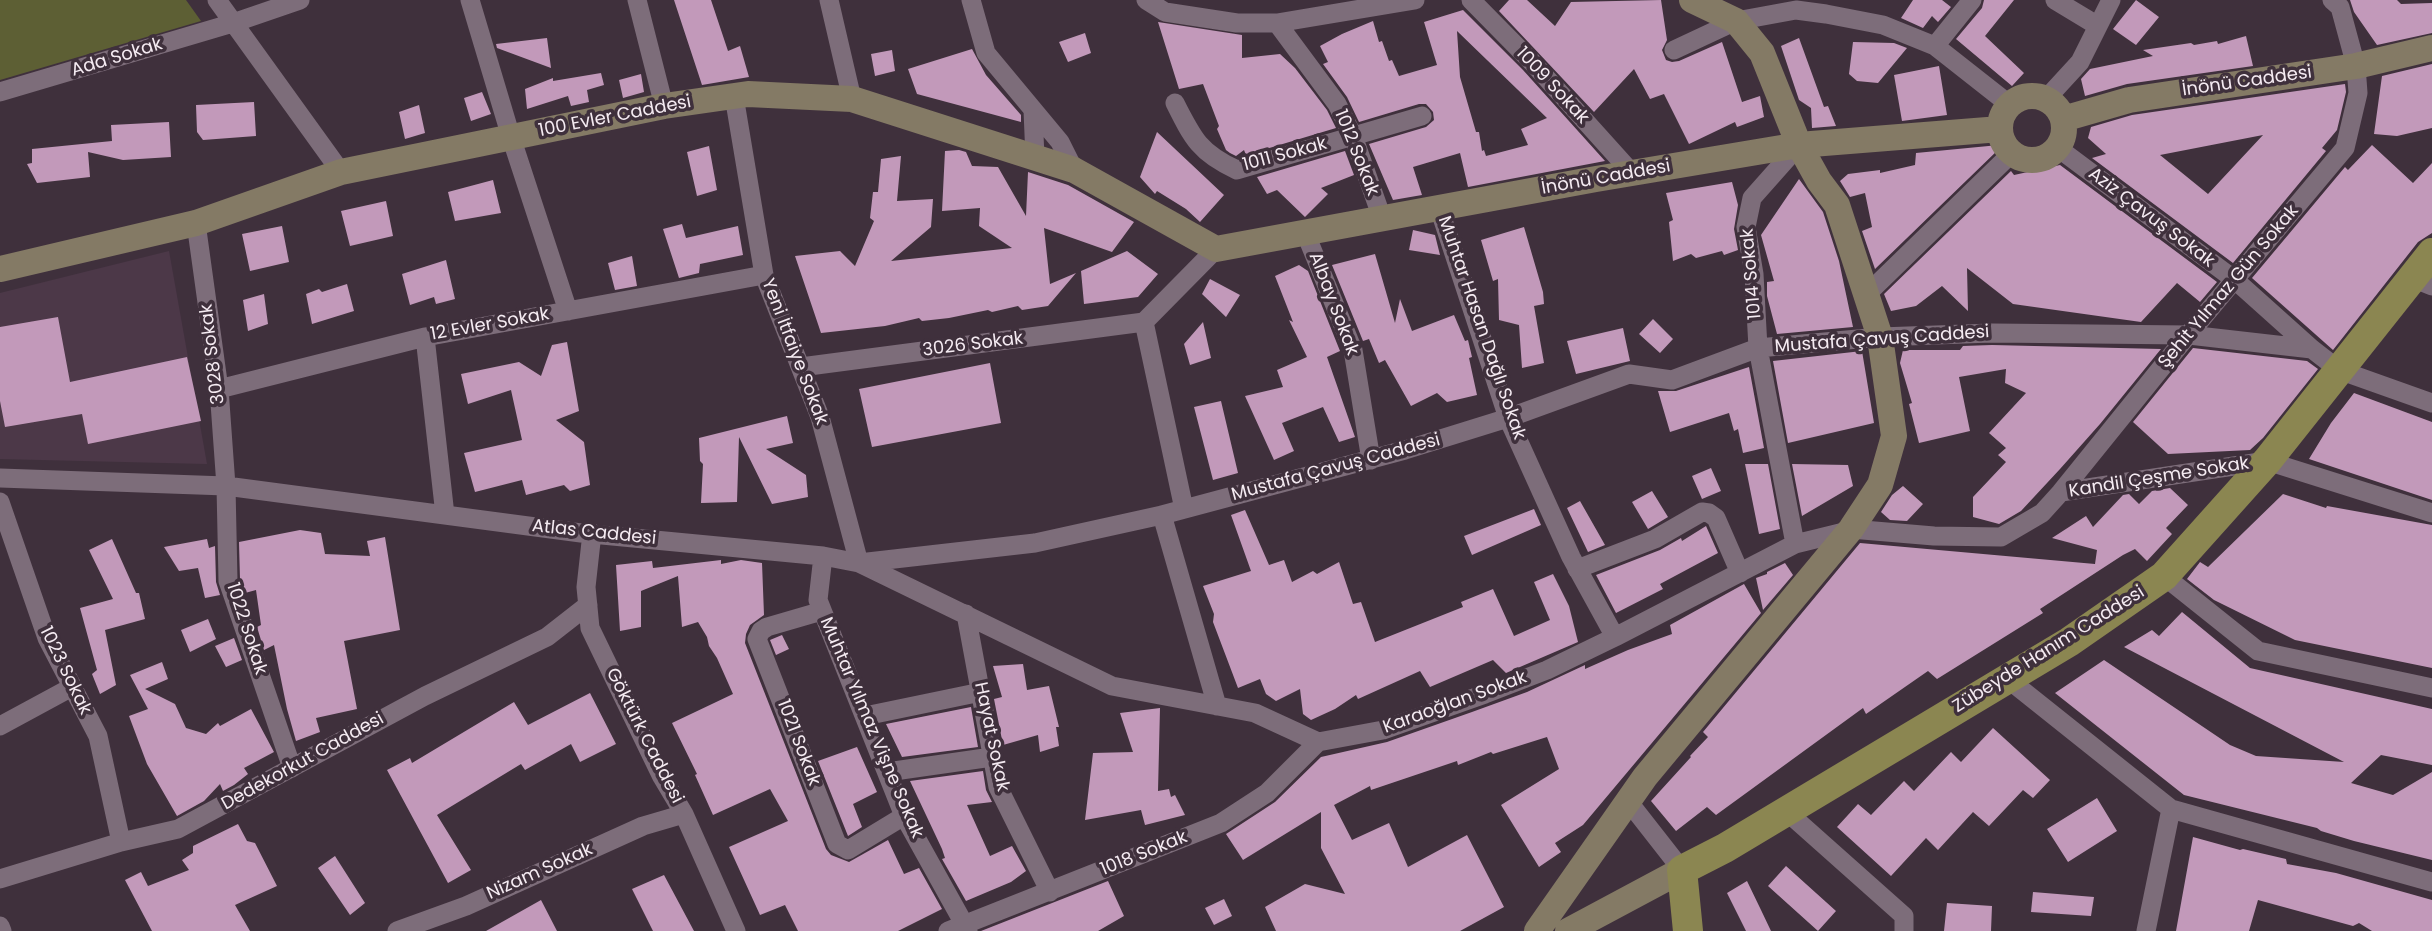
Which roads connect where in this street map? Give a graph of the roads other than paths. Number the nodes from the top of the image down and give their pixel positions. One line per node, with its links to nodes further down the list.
1 (217, 0): 17 (street)
2 (300, 0): 17 (street, Ada Sokak)
3 (470, 0): 35 (street)
4 (637, 0): 29 (street)
5 (829, 0): 26 (street)
6 (971, 0): 30 (street)
7 (1146, 0): 18 (street)
8 (1415, 0): 15 (street)
9 (1471, 0): 42 (street, 1009 Sokak)
10 (1692, 0): 16 (street)
11 (1972, 0): 20 (street)
12 (2055, 0): 19 (street)
13 (2112, 0): 19 (street)
14 (2332, 0): 23 (street, Şehit Yılmaz Gün Sokak)
15 (1322, 8): 18 (street)
16 (1735, 21): 20 (street); 22 (street); 36 (street)
17 (233, 23): 24 (street, Ada Sokak); 41 (street)
18 (1277, 23): 34 (street, 1012 Sokak)
19 (2098, 26): 27 (street)
20 (1935, 46): 32 (street)
21 (2432, 48): 23 (street, İnönü Caddesi)
22 (1674, 50)
23 (2356, 66): 33 (street, İnönü Caddesi); 51 (street, Şehit Yılmaz Gün Sokak)
24 (0, 92)
25 (734, 96): 26 (street, 100 Evler Caddesi); 29 (street, 100 Evler Caddesi); 50 (street, Yeni İtfaiye Sokak)
26 (852, 99): 39 (street, 100 Evler Caddesi)
27 (2046, 99): 32 (street); 33 (street)
28 (1175, 103): 34 (street, 1011 Sokak)
29 (664, 106): 35 (street, 100 Evler Caddesi)
30 (1033, 110): 39 (street); 40 (street)
31 (1422, 116): 34 (street, 1011 Sokak)
32 (2005, 117): 36 (street, İnönü Caddesi); 38 (street)
33 (2063, 119): 37 (street)
34 (1353, 136): 44 (street, 1012 Sokak)
35 (512, 137): 41 (street, 100 Evler Caddesi); 54 (street)
36 (1799, 145): 42 (street, İnönü Caddesi); 53 (street); 59 (street, 1014 Sokak)
37 (2058, 148): 38 (street); 51 (street, Aziz Çavuş Sokak)
38 (2012, 153): 53 (street)
39 (1035, 158): 40 (street, 100 Evler Caddesi)
40 (1074, 170): 47 (street, 100 Evler Caddesi)
41 (341, 173): 45 (street, 100 Evler Caddesi)
42 (1632, 173): 43 (street, İnönü Caddesi)
43 (1439, 208): 44 (street, İnönü Caddesi); 65 (street, Muhtar Hasan Dağlı Sokak)
44 (1382, 218): 46 (street, İnönü Caddesi)
45 (196, 223): 49 (street, 100 Evler Caddesi); 63 (street, 3028 Sokak)
46 (1305, 232): 47 (street, İnönü Caddesi); 66 (street, Albay Sokak)
47 (1216, 249): 55 (street)
48 (2432, 253): 52 (main road, Zübeyde Hanım Caddesi)
49 (0, 269)
50 (764, 275): 54 (street, 12 Evler Sokak); 61 (street, Yeni İtfaiye Sokak)
51 (2235, 280): 56 (street, Şehit Yılmaz Gün Sokak); 60 (street, Aziz Çavuş Sokak)
52 (2422, 282): 62 (main road, Zübeyde Hanım Caddesi)
53 (1867, 294): 58 (street)
54 (568, 311): 57 (street, 12 Evler Sokak)
55 (1144, 322): 61 (street, 3026 Sokak); 72 (street)
56 (2189, 335): 58 (street, Mustafa Çavuş Caddesi); 60 (street, Mustafa Çavuş Caddesi); 70 (street, Şehit Yılmaz Gün Sokak)
57 (425, 337): 63 (street, 12 Evler Sokak); 74 (street)
58 (1880, 337): 59 (street, Mustafa Çavuş Caddesi); 76 (street)
59 (1758, 348): 65 (street, Mustafa Çavuş Caddesi); 78 (street, 1014 Sokak)
60 (2312, 349): 62 (street, Aziz Çavuş Sokak)
61 (801, 367): 80 (street, Yeni İtfaiye Sokak)
62 (2339, 370): 64 (street); 67 (main road, Zübeyde Hanım Caddesi)
63 (219, 389): 69 (street, 3028 Sokak)
64 (2432, 403)
65 (1508, 418): 66 (street, Mustafa Çavuş Caddesi); 81 (street, Muhtar Hasan Dağlı Sokak)
66 (1371, 460): 72 (street, Mustafa Çavuş Caddesi)
67 (2267, 461): 70 (street, Kandil Çeşme Sokak); 73 (street, Kandil Çeşme Sokak); 83 (main road, Zübeyde Hanım Caddesi)
68 (0, 478): 69 (street, Atlas Caddesi)
69 (226, 486): 74 (street, Atlas Caddesi); 97 (street, 1022 Sokak)
70 (2061, 492): 76 (street, Kandil Çeşme Sokak)
71 (0, 502): 89 (street, 1023 Sokak)
72 (1184, 509): 75 (street, Atlas Caddesi)
73 (2432, 513)
74 (445, 514): 77 (street, Atlas Caddesi)
75 (1162, 515): 80 (street, Atlas Caddesi); 92 (street)
76 (1849, 530): 78 (street, Karaoğlan Sokak); 99 (street)
77 (592, 533): 79 (street, Atlas Caddesi); 84 (street, Göktürk Caddesi)
78 (1795, 544): 82 (street, Karaoğlan Sokak)
79 (823, 556): 80 (street, Atlas Caddesi); 85 (street, Muhtar Yılmaz Vişne Sokak)
80 (859, 563): 86 (street)
81 (1577, 569): 82 (street); 87 (street, Muhtar Hasan Dağlı Sokak)
82 (1740, 573): 87 (street, Karaoğlan Sokak)
83 (2164, 576): 88 (main road, Zübeyde Hanım Caddesi); 90 (street)
84 (588, 605): 97 (street, Dedekorkut Caddesi); 102 (street, Göktürk Caddesi)
85 (822, 611): 93 (street, Muhtar Yılmaz Vişne Sokak); 103 (street, 1021 Sokak)
86 (967, 614): 91 (street, Hayat Sokak); 92 (street)
87 (1615, 637): 95 (street, Karaoğlan Sokak)
88 (2008, 679): 100 (street); 101 (main road, Zübeyde Hanım Caddesi)
89 (72, 687): 94 (street); 104 (street, 1023 Sokak)
90 (2432, 688)
91 (981, 692): 93 (street); 96 (street, Hayat Sokak)
92 (1217, 706): 95 (street)
93 (865, 716): 98 (street, Muhtar Yılmaz Vişne Sokak)
94 (0, 726)
95 (1318, 742): 108 (street, 1018 Sokak)
96 (992, 757): 98 (street); 108 (street, Hayat Sokak)
97 (292, 768): 104 (street, Dedekorkut Caddesi)
98 (887, 772): 103 (street, Muhtar Yılmaz Vişne Sokak)
99 (1628, 801): 105 (street); 113 (street)
100 (2171, 809): 107 (street); 117 (street)
101 (1786, 811): 105 (main road, Zübeyde Hanım Caddesi); 116 (street)
102 (684, 814): 109 (street, Nizam Sokak); 112 (street, Göktürk Caddesi)
103 (904, 816): 110 (street, Muhtar Yılmaz Vişne Sokak)
104 (121, 842): 106 (street, Dedekorkut Caddesi)
105 (1682, 870): 114 (street, Zübeyde Hanım Caddesi); 115 (main road)
106 (0, 879)
107 (2432, 882)
108 (1050, 892): 110 (street, 1018 Sokak)
109 (434, 925): 111 (street, Nizam Sokak)
110 (960, 929)
111 (397, 931)
112 (736, 931)
113 (1537, 931)
114 (1568, 931)
115 (1688, 931)
116 (1904, 931)
117 (2146, 931)

